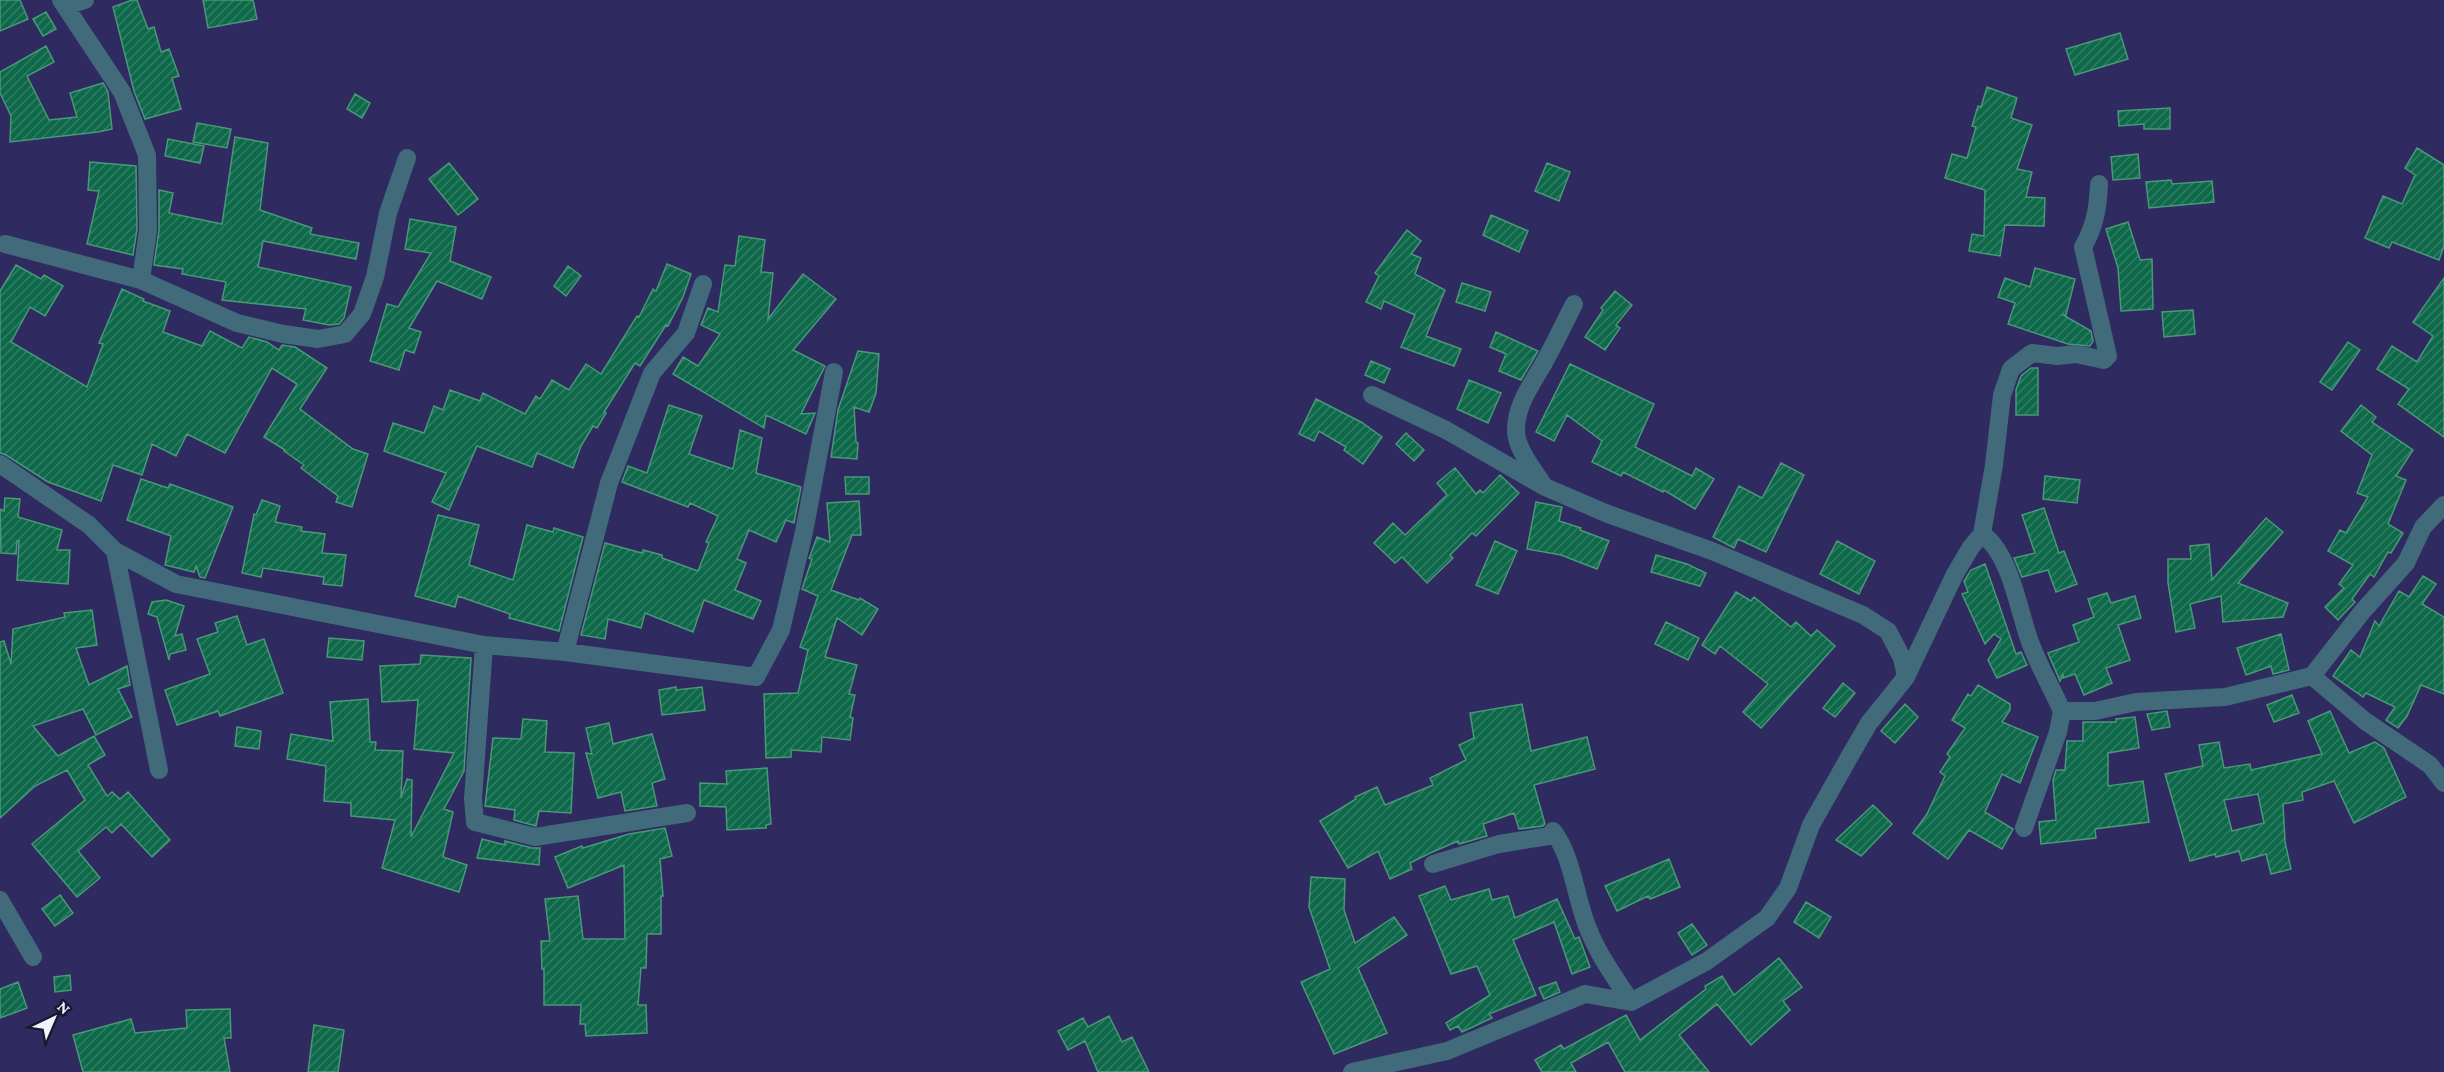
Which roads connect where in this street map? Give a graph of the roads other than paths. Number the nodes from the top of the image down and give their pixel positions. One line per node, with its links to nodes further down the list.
1 (85, 0): 2 (street)
2 (63, 3): 6 (street)
3 (407, 158): 6 (street)
4 (2099, 184): 14 (street)
5 (5, 244): 6 (street)
6 (141, 280)
7 (703, 284): 17 (street)
8 (1574, 304): 12 (street)
9 (834, 372): 17 (street)
10 (1372, 395): 12 (street)
11 (0, 464): 15 (street)
12 (1545, 487): 19 (street)
13 (2443, 507): 18 (street)
14 (1982, 534): 19 (street); 20 (street)
15 (115, 551): 16 (street); 21 (street)
16 (484, 645): 17 (street); 23 (street)
17 (565, 652)
18 (2312, 676): 20 (street); 22 (street)
19 (1906, 677): 28 (street)
20 (2062, 711): 24 (street)
21 (159, 770)
22 (2444, 783)
23 (687, 813)
24 (2024, 828)
25 (1433, 864): 28 (street)
26 (0, 900): 27 (street)
27 (33, 957)
28 (1631, 1002): 29 (street)
29 (1352, 1072)

